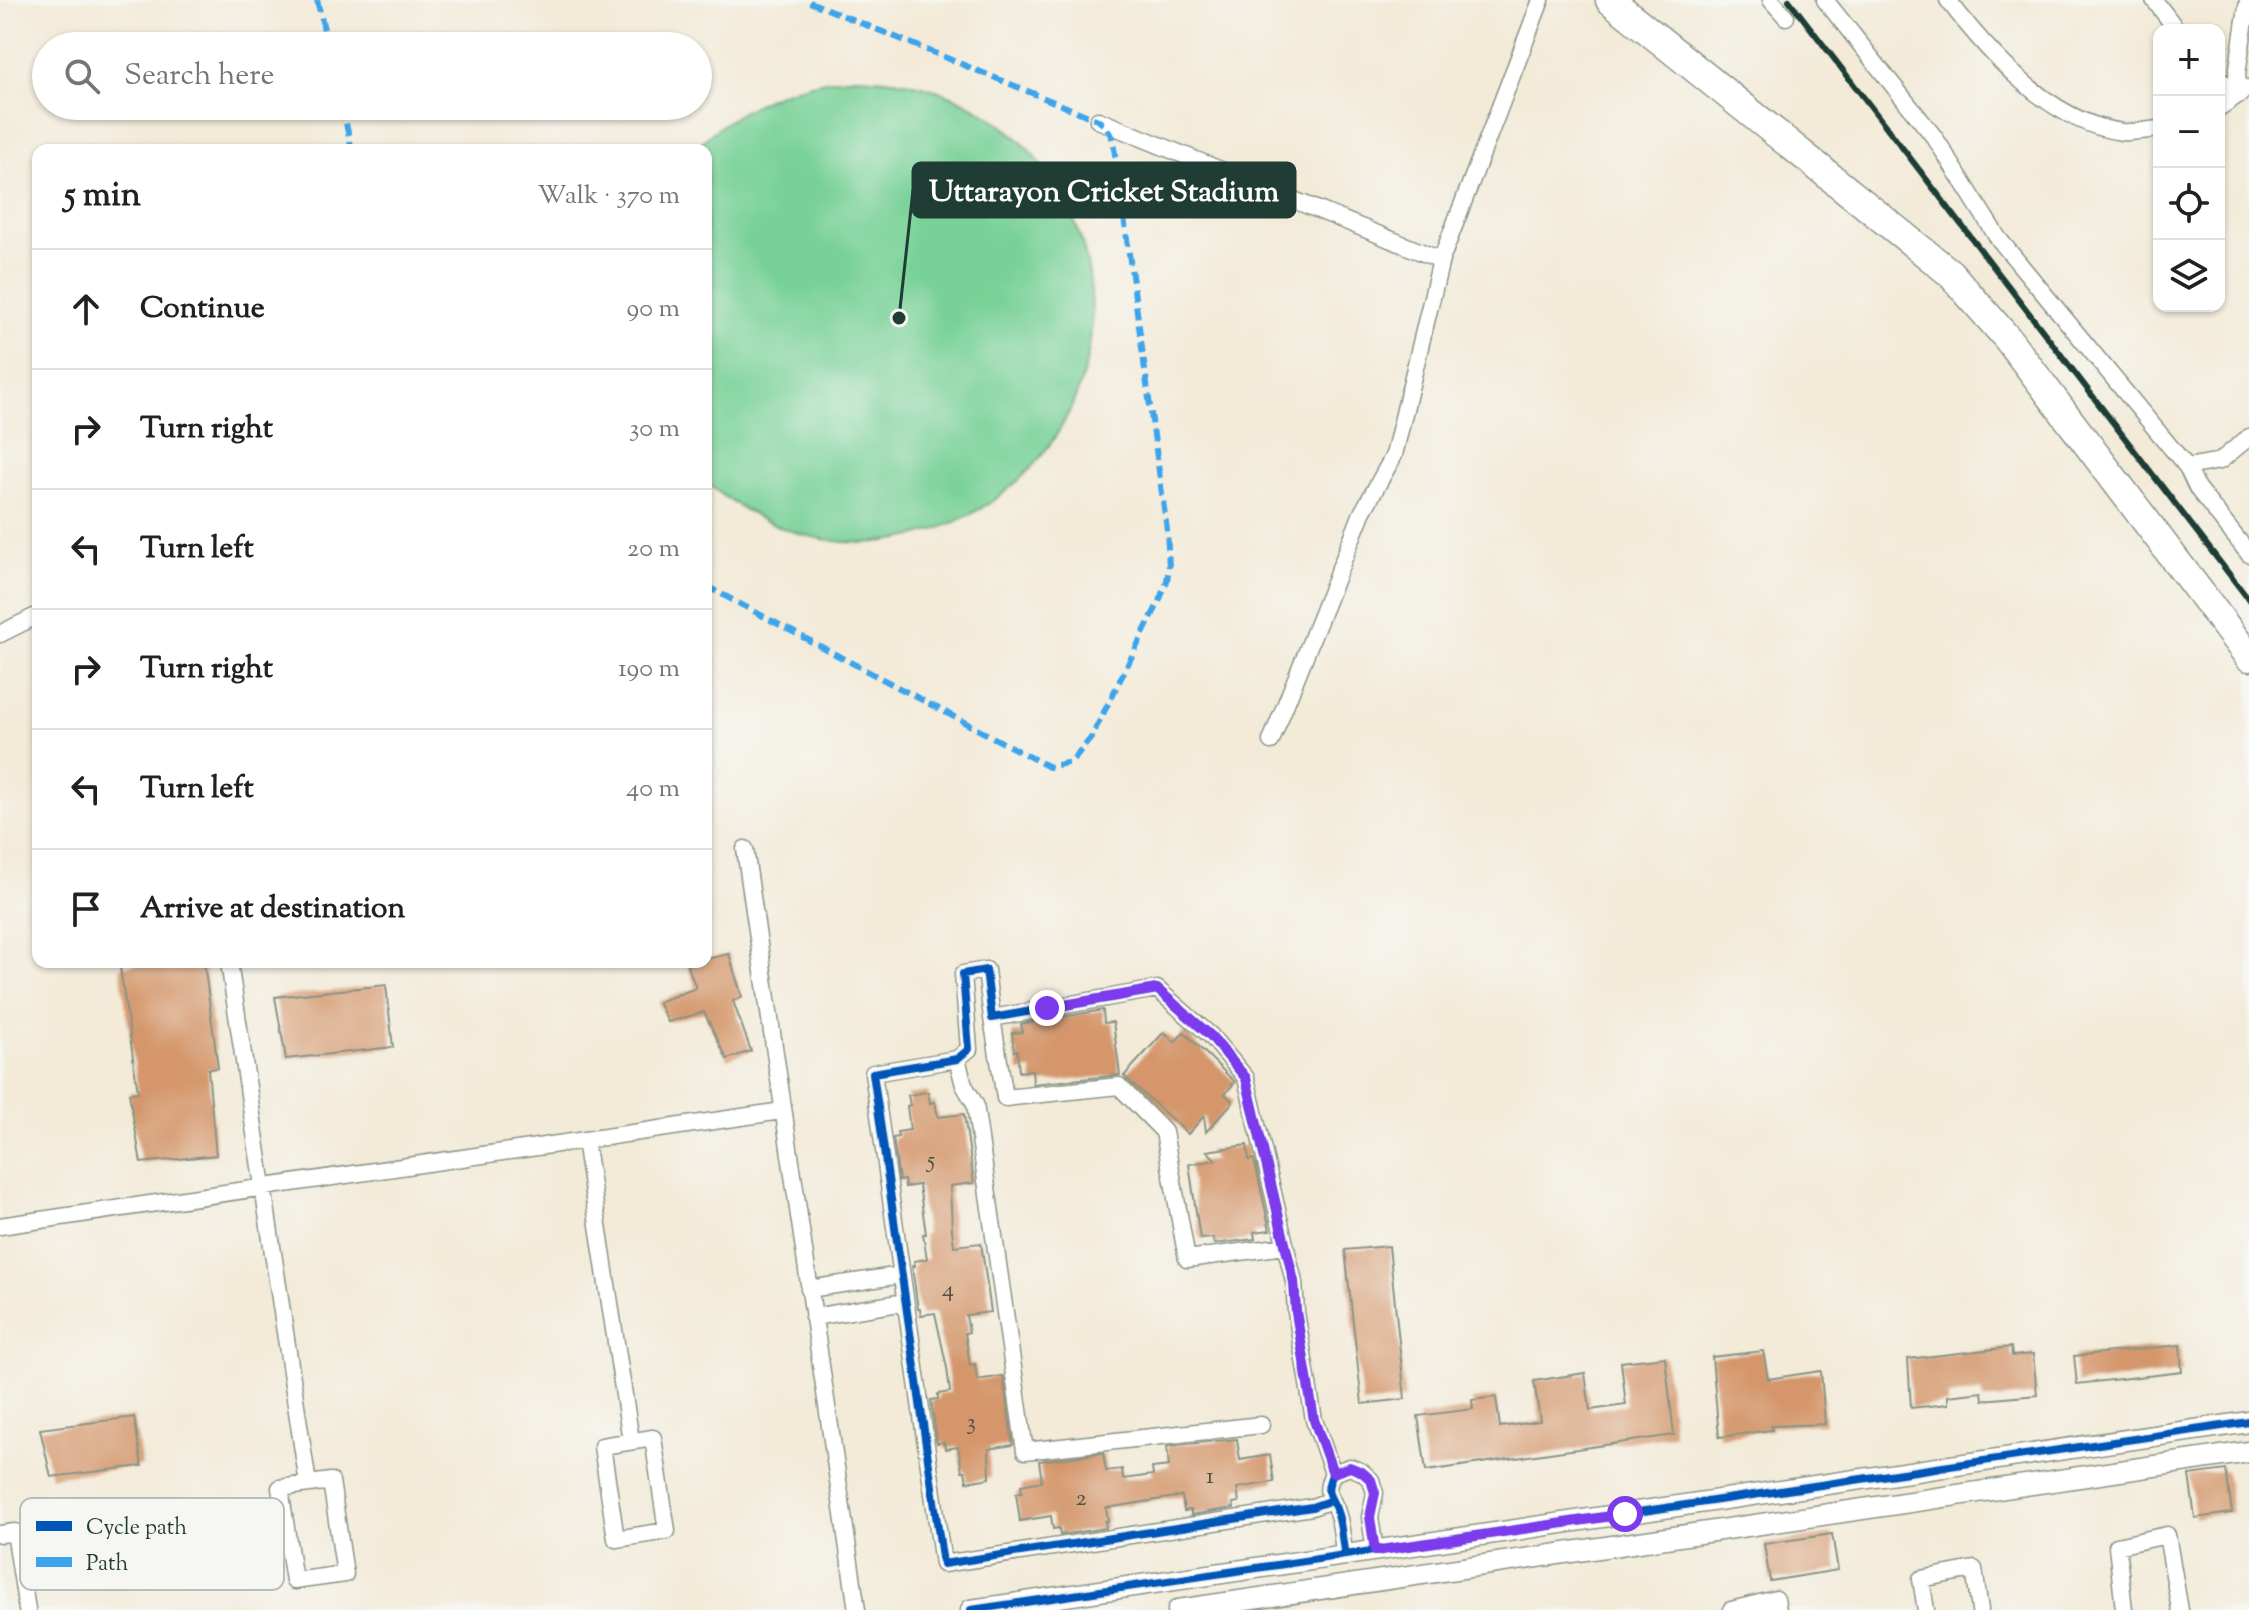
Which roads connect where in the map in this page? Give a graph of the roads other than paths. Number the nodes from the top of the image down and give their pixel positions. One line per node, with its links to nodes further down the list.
1 (1541, 0): 15 (street)
2 (1610, 0): 21 (highway)
3 (1771, 0): 8 (street)
4 (1825, 0): 17 (street)
5 (1948, 0): 14 (street)
6 (2154, 0): 9 (street)
7 (2248, 0): 11 (street)
8 (1786, 17)
9 (2172, 24)
10 (2225, 82): 11 (street)
11 (2244, 91): 12 (street)
12 (2225, 104)
13 (1098, 120): 15 (street)
14 (2153, 130)
15 (1441, 260): 22 (street)
16 (2249, 437): 17 (street)
17 (2187, 467): 18 (street)
18 (2249, 554)
19 (32, 618): 20 (street)
20 (0, 634)
21 (2249, 657)
22 (1271, 741)
23 (745, 849): 27 (street)
24 (230, 968): 29 (street)
25 (992, 1018): 26 (street); 31 (street); 31 (street)
26 (957, 1059): 32 (street); 37 (street)
27 (782, 1111): 28 (street); 33 (street)
28 (585, 1140): 29 (street); 38 (street)
29 (264, 1187): 30 (street); 41 (street)
30 (0, 1226)
31 (1286, 1246): 40 (street)
32 (901, 1275): 33 (street); 34 (street)
33 (809, 1289): 35 (street)
34 (905, 1302): 35 (street); 43 (street)
35 (813, 1317): 51 (street)
36 (2249, 1422): 46 (street)
37 (1261, 1425)
38 (631, 1441): 38 (street)
39 (2249, 1452): 53 (street)
40 (1333, 1473): 43 (street); 46 (street)
41 (308, 1484): 42 (street); 44 (street)
42 (282, 1498)
43 (1329, 1501): 47 (street)
44 (284, 1515)
45 (0, 1534): 48 (street)
46 (1375, 1551): 47 (street)
47 (1345, 1555): 52 (street)
48 (20, 1564)
49 (24, 1590): 50 (street)
50 (27, 1610)
51 (857, 1610)
52 (971, 1610)
53 (1178, 1610)
54 (1731, 1610): 55 (street)
55 (1778, 1610)
56 (1926, 1610): 57 (street)
57 (1980, 1610)
58 (2124, 1610): 59 (street)
59 (2180, 1610)

